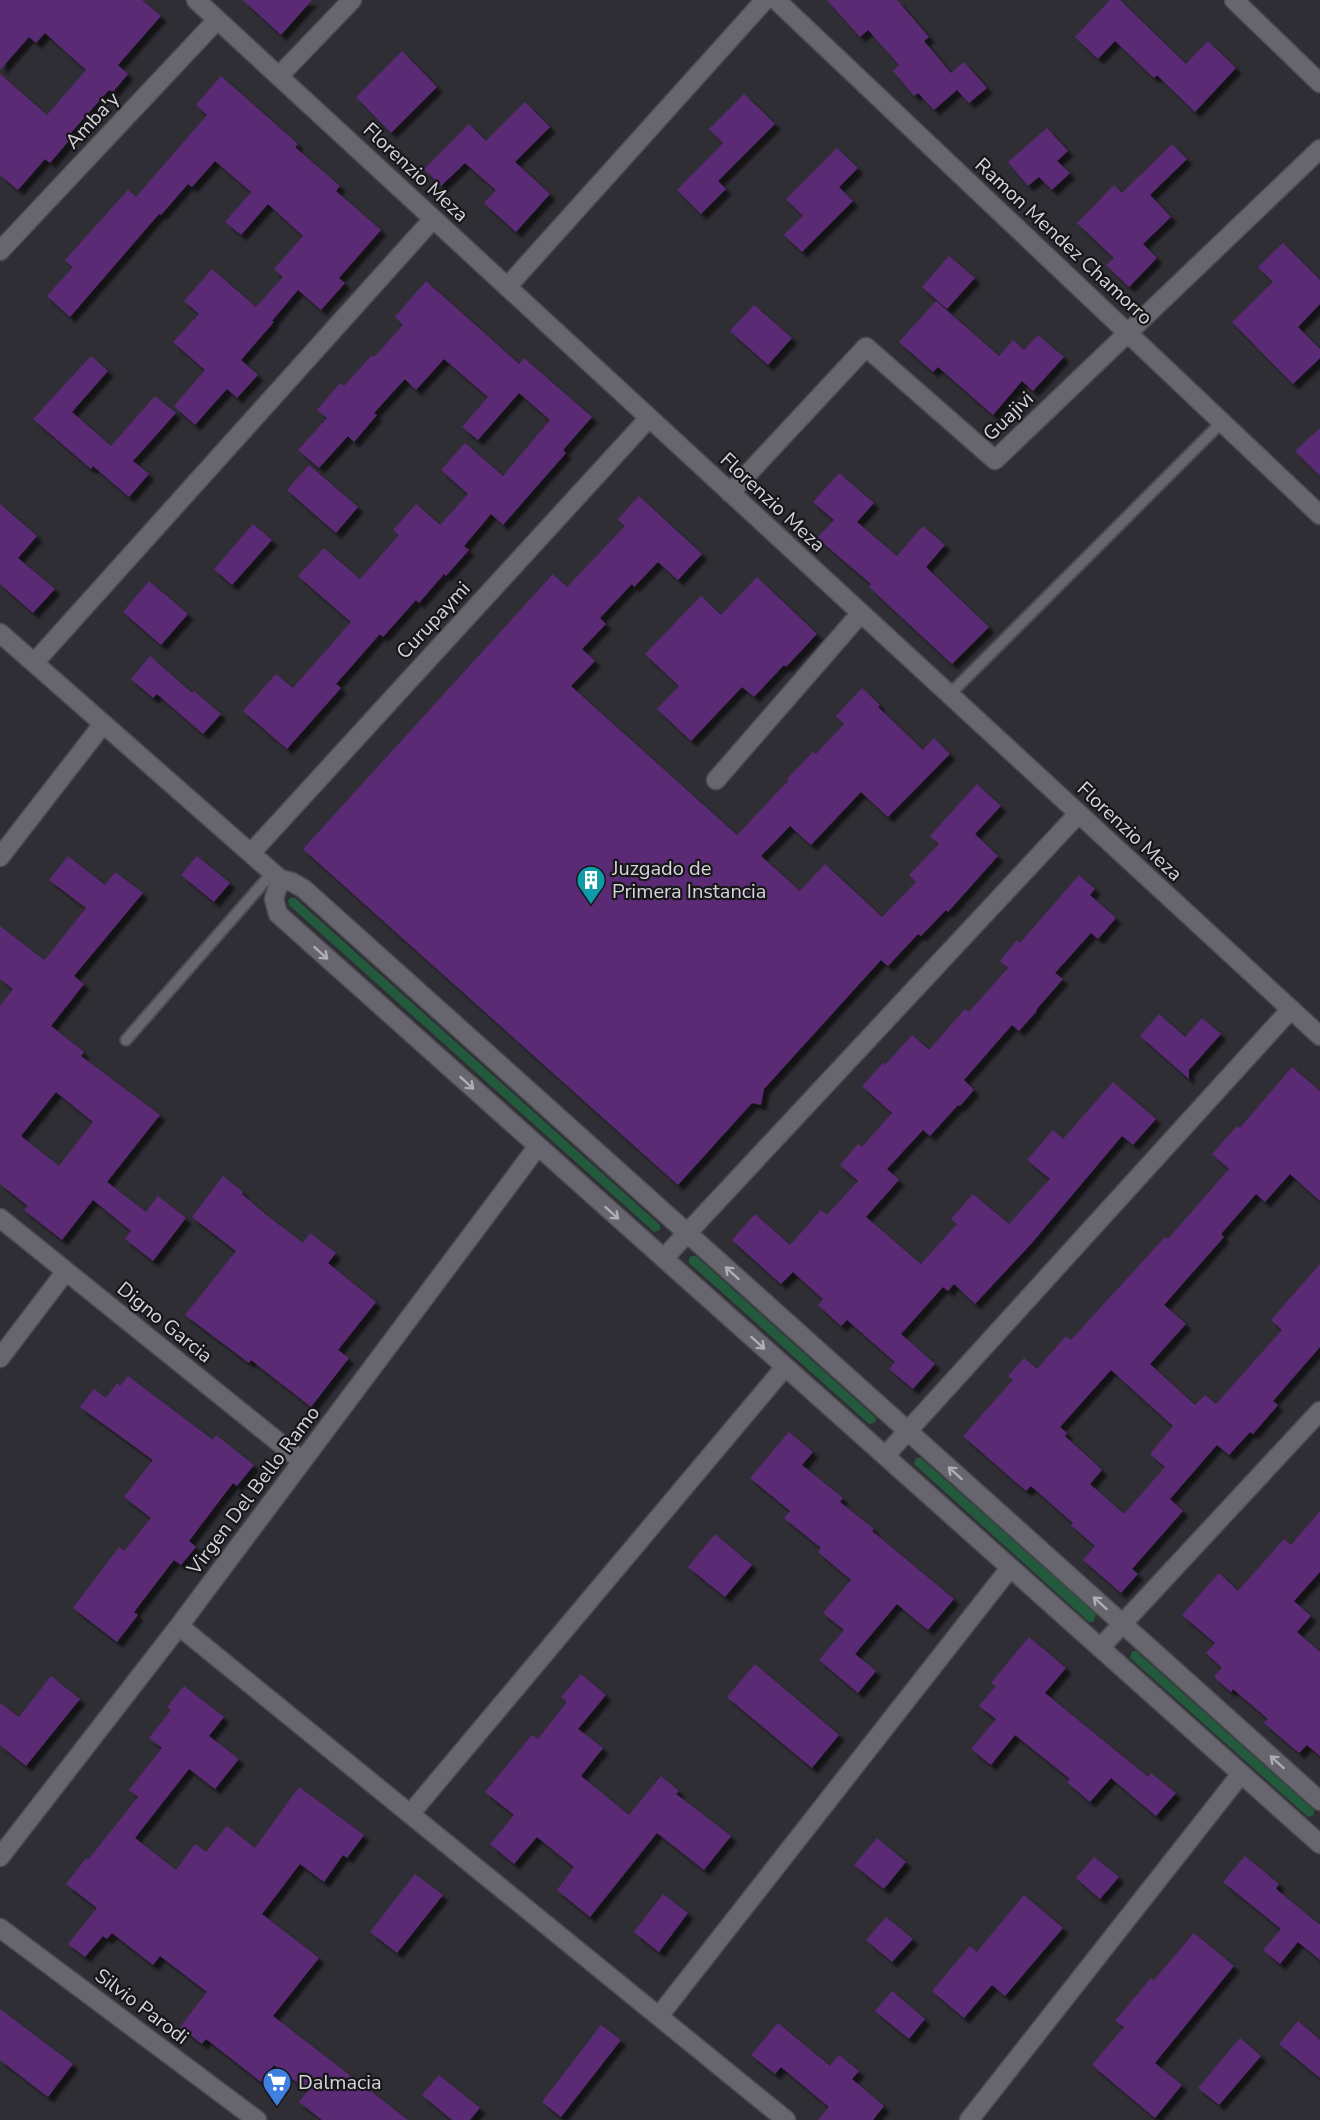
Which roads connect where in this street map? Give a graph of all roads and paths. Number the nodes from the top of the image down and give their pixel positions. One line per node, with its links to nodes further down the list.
1 (196, 0): 6 (street, Florenzio Meza)
2 (352, 0): 7 (street)
3 (765, 0): 12 (street)
4 (776, 0): 13 (street, Ramon Mendez Chamorro)
5 (1234, 0): 8 (street)
6 (217, 20): 7 (street, Florenzio Meza); 11 (street, Amba'y)
7 (279, 76): 10 (street, Florenzio Meza)
8 (1320, 83)
9 (1320, 149): 13 (street, Guajivi)
10 (434, 219): 12 (street, Florenzio Meza); 20 (street)
11 (0, 250)
12 (507, 287): 14 (street, Florenzio Meza)
13 (1128, 333): 15 (street, Ramon Mendez Chamorro); 16 (street, Guajivi)
14 (649, 418): 16 (street, Florenzio Meza); 25 (street, Curupaymi)
15 (1222, 422): 17 (street, Ramon Mendez Chamorro); 21 (lane)
16 (730, 493): 18 (street, Florenzio Meza)
17 (1320, 514)
18 (861, 613): 21 (street, Florenzio Meza); 23 (street)
19 (0, 633): 20 (street)
20 (34, 663): 22 (street)
21 (949, 695): 24 (street, Florenzio Meza)
22 (103, 724): 25 (street); 26 (street)
23 (716, 780)
24 (1078, 814): 28 (street, Florenzio Meza); 33 (street)
25 (250, 853): 27 (street)
26 (0, 857)
27 (276, 875): 30 (lane); 31 (street, one-way to 31); 33 (street)
28 (1291, 1009): 29 (street, Florenzio Meza); 39 (street)
29 (1320, 1036)
30 (126, 1040)
31 (538, 1146): 34 (street, one-way to 34); 41 (street, Virgen Del Bello Ramo)
32 (0, 1218): 35 (street, Digno Garcia)
33 (688, 1233): 34 (street); 39 (street, one-way to 33)
34 (664, 1258): 37 (street, one-way to 37)
35 (66, 1271): 36 (street); 41 (street, Digno Garcia)
36 (0, 1358)
37 (785, 1367): 40 (street); 48 (street)
38 (1320, 1411): 43 (street)
39 (909, 1432): 40 (street); 43 (street, one-way to 39)
40 (885, 1456): 42 (street)
41 (302, 1461): 44 (street, Virgen Del Bello Ramo)
42 (1010, 1568): 45 (street); 52 (street)
43 (1123, 1624): 45 (street); 47 (street, one-way to 43)
44 (179, 1626): 48 (street); 50 (street, Virgen Del Bello Ramo)
45 (1100, 1648): 46 (street)
46 (1241, 1774): 49 (street); 55 (street)
47 (1320, 1801)
48 (410, 1814): 52 (street)
49 (1320, 1844)
50 (0, 1857)
51 (0, 1928): 53 (street, Silvio Parodi)
52 (658, 2016): 54 (street)
53 (257, 2120)
54 (786, 2120)
55 (969, 2120)

